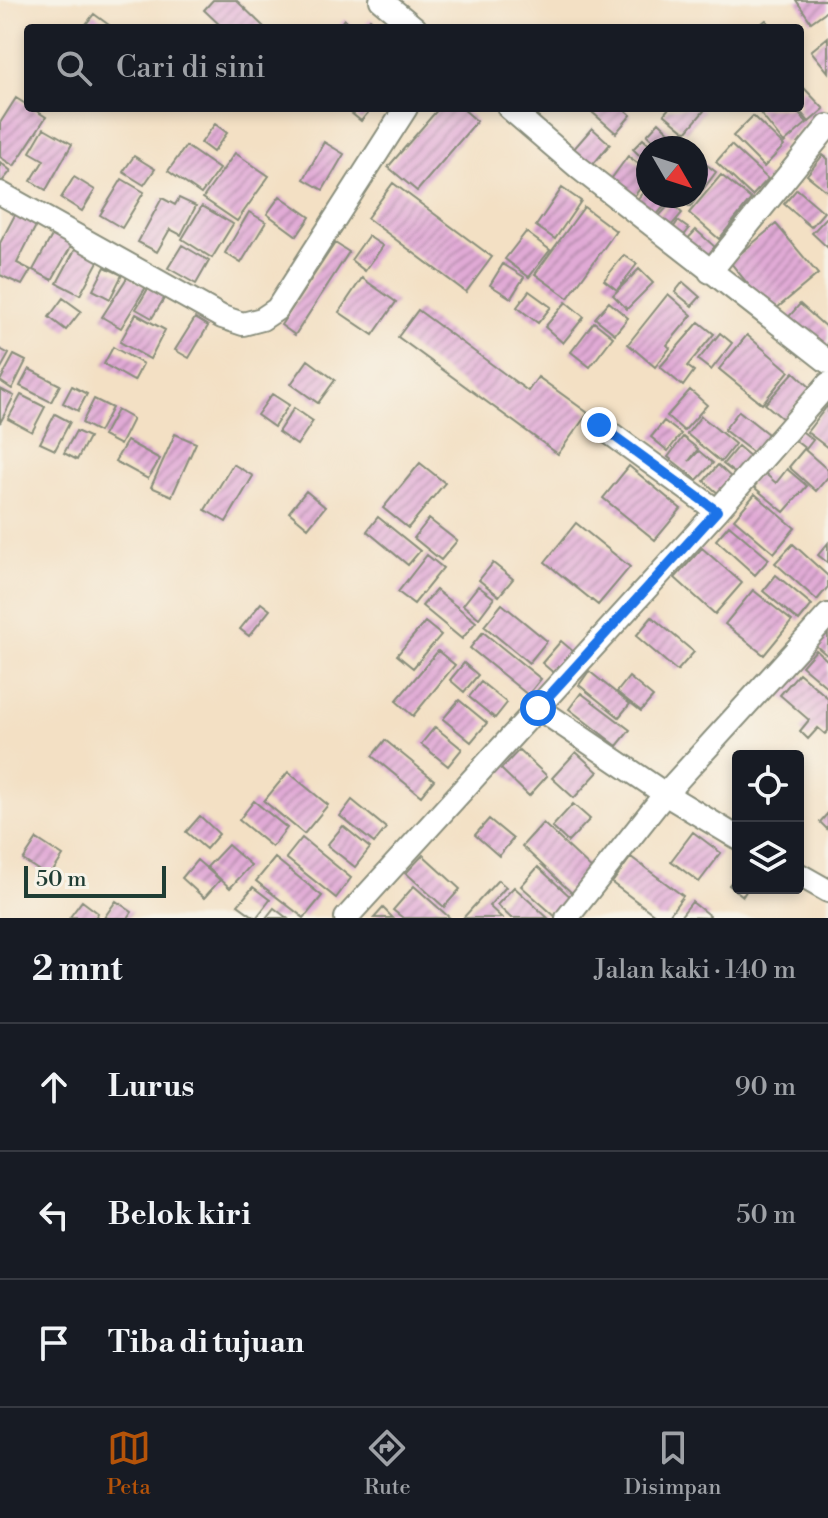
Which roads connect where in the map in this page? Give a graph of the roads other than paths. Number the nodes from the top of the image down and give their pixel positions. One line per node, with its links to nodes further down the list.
1 (381, 0): 2 (street)
2 (410, 24)
3 (403, 112): 6 (street)
4 (514, 112): 7 (street)
5 (828, 126): 7 (street)
6 (0, 193)
7 (710, 272): 8 (street)
8 (828, 362)
9 (828, 384): 11 (street)
10 (599, 425): 11 (street)
11 (717, 511): 13 (street)
12 (828, 615): 14 (street)
13 (538, 708): 14 (street); 18 (street)
14 (665, 794): 15 (street); 19 (street)
15 (732, 834)
16 (804, 877): 17 (street)
17 (828, 891)
18 (346, 918)
19 (567, 918)

